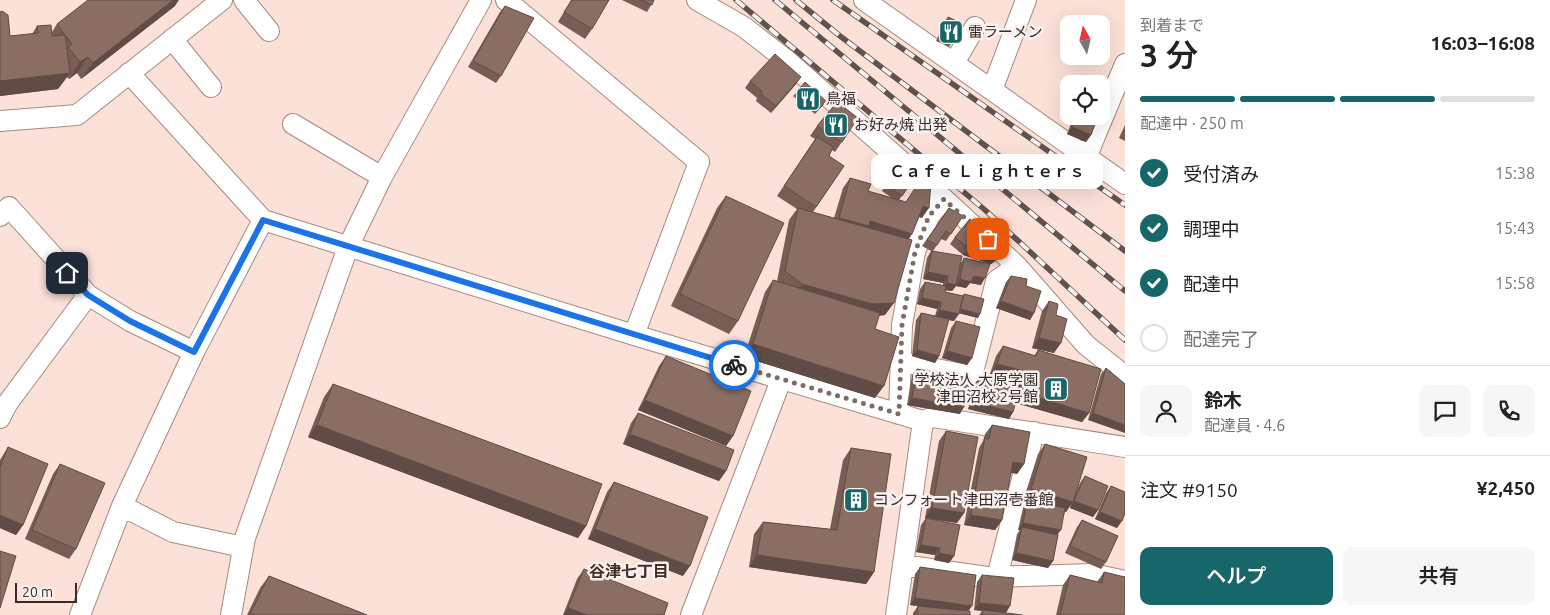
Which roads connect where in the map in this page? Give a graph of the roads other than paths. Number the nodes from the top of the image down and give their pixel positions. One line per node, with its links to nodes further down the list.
1 (222, 0): 10 (street)
2 (244, 0): 9 (street)
3 (481, 0): 19 (street)
4 (506, 0): 27 (street)
5 (697, 0): 21 (street)
6 (864, 0): 11 (street)
7 (1026, 0): 15 (street)
8 (975, 27): 11 (street)
9 (270, 31)
10 (172, 39): 13 (street); 14 (street)
11 (954, 64): 15 (street)
12 (1125, 64): 18 (street)
13 (129, 73): 16 (street); 23 (street)
14 (211, 87)
15 (992, 90): 18 (street)
16 (0, 121)
17 (293, 124): 19 (street)
18 (1086, 158): 20 (street)
19 (382, 177): 24 (street)
20 (1125, 184)
21 (944, 199): 25 (street); 29 (street)
22 (0, 216): 26 (street)
23 (263, 220): 24 (street); 28 (street)
24 (348, 247): 27 (street); 38 (street)
25 (1017, 266): 29 (street); 30 (street)
26 (88, 295): 28 (street); 32 (street)
27 (634, 335): 31 (street)
28 (194, 352): 37 (street)
29 (900, 362): 33 (street)
30 (1125, 376)
31 (781, 380): 33 (street); 44 (street)
32 (2, 407)
33 (899, 414): 34 (street)
34 (923, 421): 35 (street); 39 (street)
35 (1034, 432): 36 (street); 40 (street)
36 (1125, 447)
37 (122, 506): 38 (street); 42 (street)
38 (243, 548): 43 (street)
39 (903, 565): 40 (street); 45 (street)
40 (997, 577): 41 (street)
41 (1125, 581)
42 (80, 615)
43 (231, 615)
44 (691, 615)
45 (896, 615)

